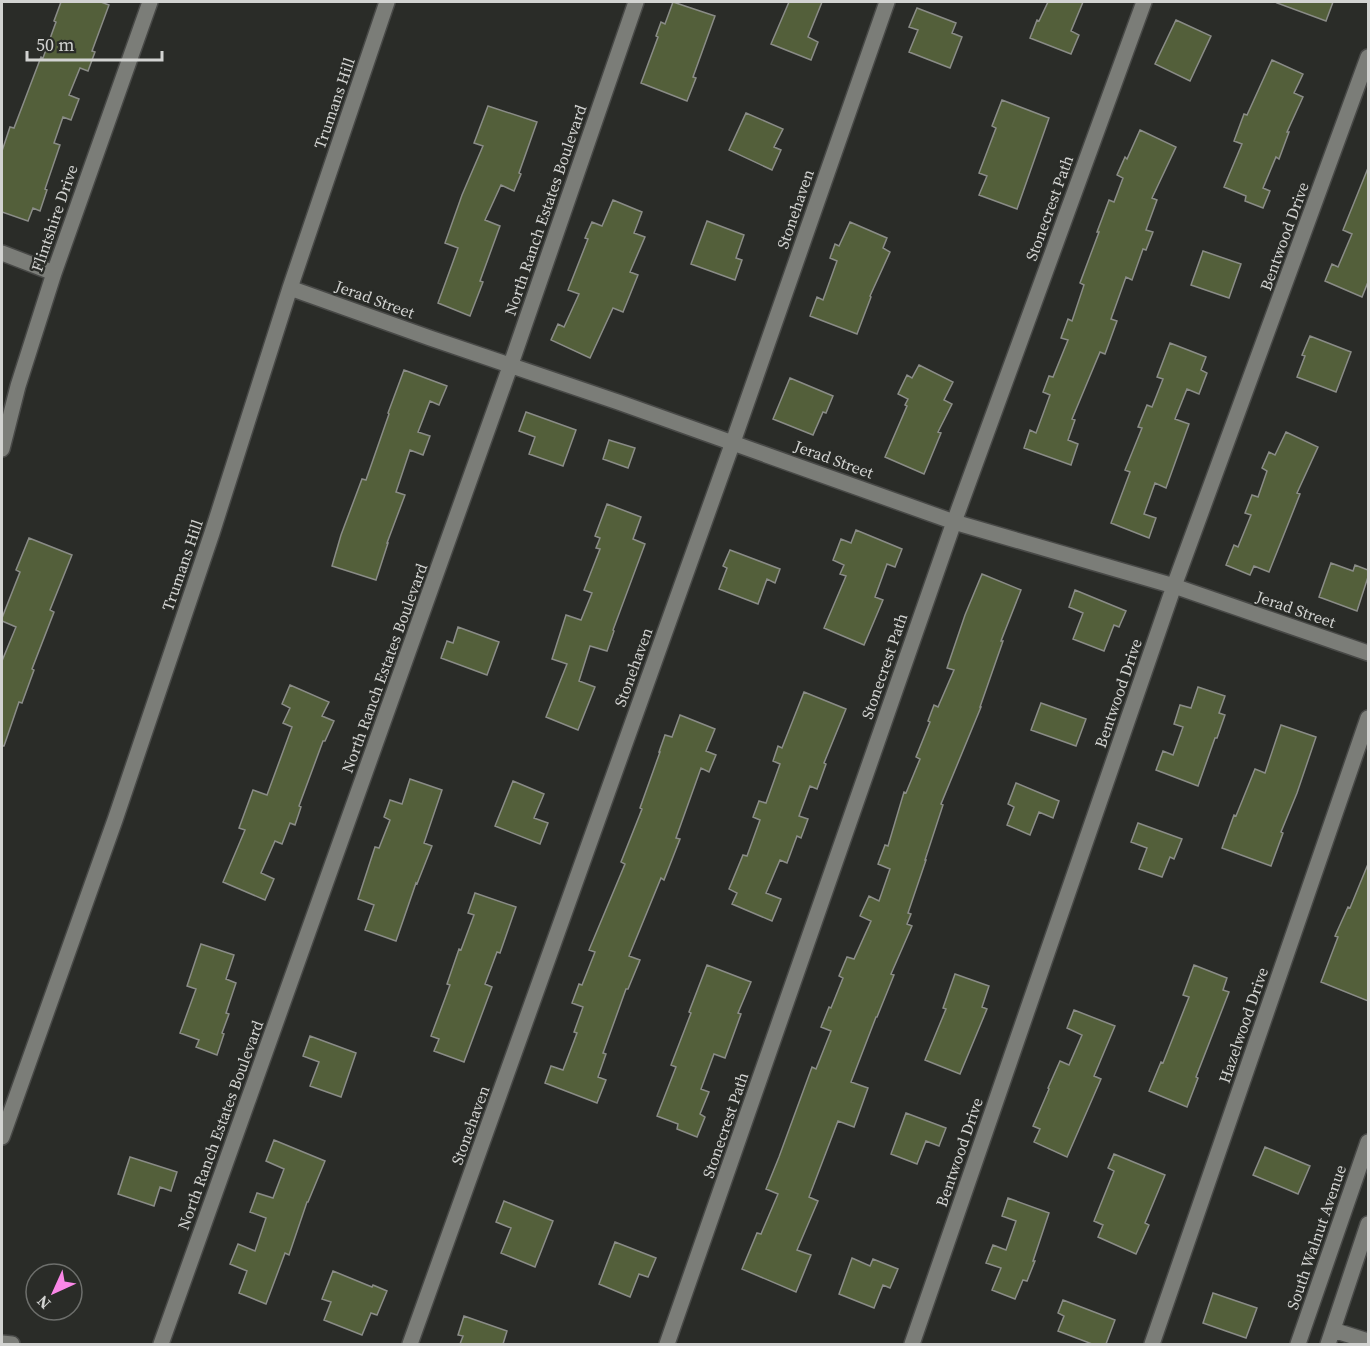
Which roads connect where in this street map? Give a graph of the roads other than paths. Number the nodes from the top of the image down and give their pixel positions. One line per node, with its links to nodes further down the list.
1 (150, 2): 8 (street, Flintshire Drive)
2 (387, 2): 9 (street, Trumans Hill)
3 (636, 2): 10 (street, North Ranch Estates Boulevard)
4 (888, 2): 11 (street, Stonehaven)
5 (1144, 2): 13 (street, Stonecrest Path)
6 (1368, 57): 14 (street, Bentwood Drive)
7 (2, 253): 8 (street)
8 (54, 273): 12 (street, Flintshire Drive)
9 (290, 288): 10 (street, Jerad Street); 17 (street, Trumans Hill)
10 (511, 364): 11 (street, Jerad Street); 24 (street, North Ranch Estates Boulevard)
11 (733, 442): 13 (street, Jerad Street); 25 (street, Stonehaven)
12 (2, 449)
13 (954, 522): 14 (street, Jerad Street); 26 (street, Stonecrest Path)
14 (1174, 586): 15 (street, Jerad Street); 27 (street, Bentwood Drive)
15 (1368, 653)
16 (1368, 718): 28 (street, Hazelwood Drive)
17 (2, 1137)
18 (1368, 1142): 29 (street, South Walnut Avenue)
19 (1368, 1224): 20 (street)
20 (1330, 1337): 21 (street)
21 (1368, 1341)
22 (2, 1343): 23 (street)
23 (12, 1344)
24 (161, 1344)
25 (410, 1344)
26 (667, 1344)
27 (912, 1344)
28 (1152, 1344)
29 (1298, 1344)

